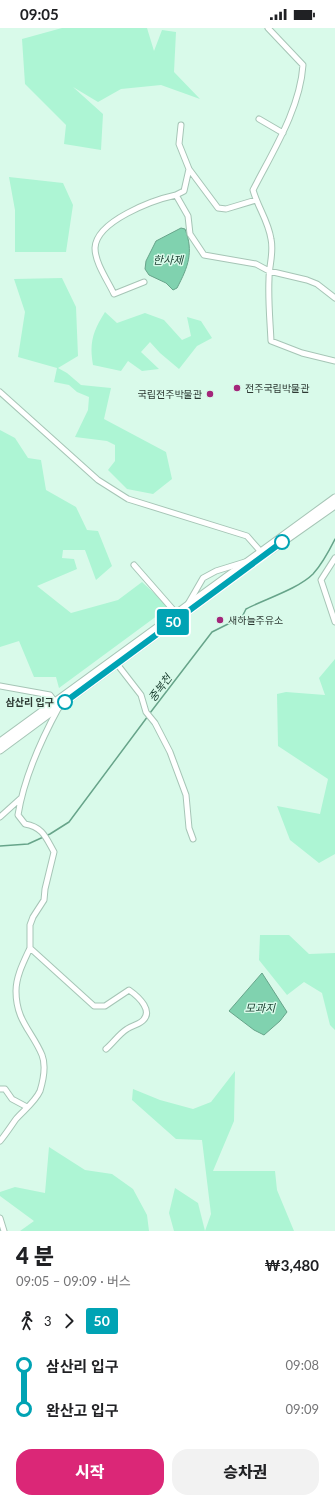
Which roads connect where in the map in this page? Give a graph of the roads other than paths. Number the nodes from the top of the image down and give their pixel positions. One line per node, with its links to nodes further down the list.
1 (268, 28): 4 (street)
2 (259, 119): 4 (street)
3 (181, 125): 5 (street)
4 (283, 133): 7 (street)
5 (189, 169): 6 (street); 7 (street)
6 (176, 195): 8 (street); 9 (street)
7 (256, 200): 8 (street)
8 (269, 271): 10 (street); 11 (street)
9 (144, 282)
10 (335, 298)
11 (335, 361)
12 (0, 392): 15 (street)
13 (335, 498): 15 (street)
14 (333, 509): 15 (street)
15 (262, 553): 17 (street); 22 (street)
16 (335, 558): 21 (street)
17 (245, 562): 19 (street); 19 (street)
18 (134, 565): 20 (street)
19 (188, 604): 20 (street)
20 (176, 613): 24 (street)
21 (335, 622)
22 (117, 664): 24 (street); 30 (street)
23 (0, 686): 24 (street)
24 (58, 704): 25 (street); 27 (street); 28 (street)
25 (4, 737): 26 (street)
26 (0, 742)
27 (0, 750)
28 (21, 798): 29 (street); 31 (street)
29 (0, 817)
30 (192, 839)
31 (30, 948): 32 (street); 34 (street)
32 (106, 1049)
33 (0, 1089): 34 (street)
34 (27, 1107): 35 (street)
35 (0, 1141)
36 (0, 1218): 37 (street)
37 (4, 1231)

